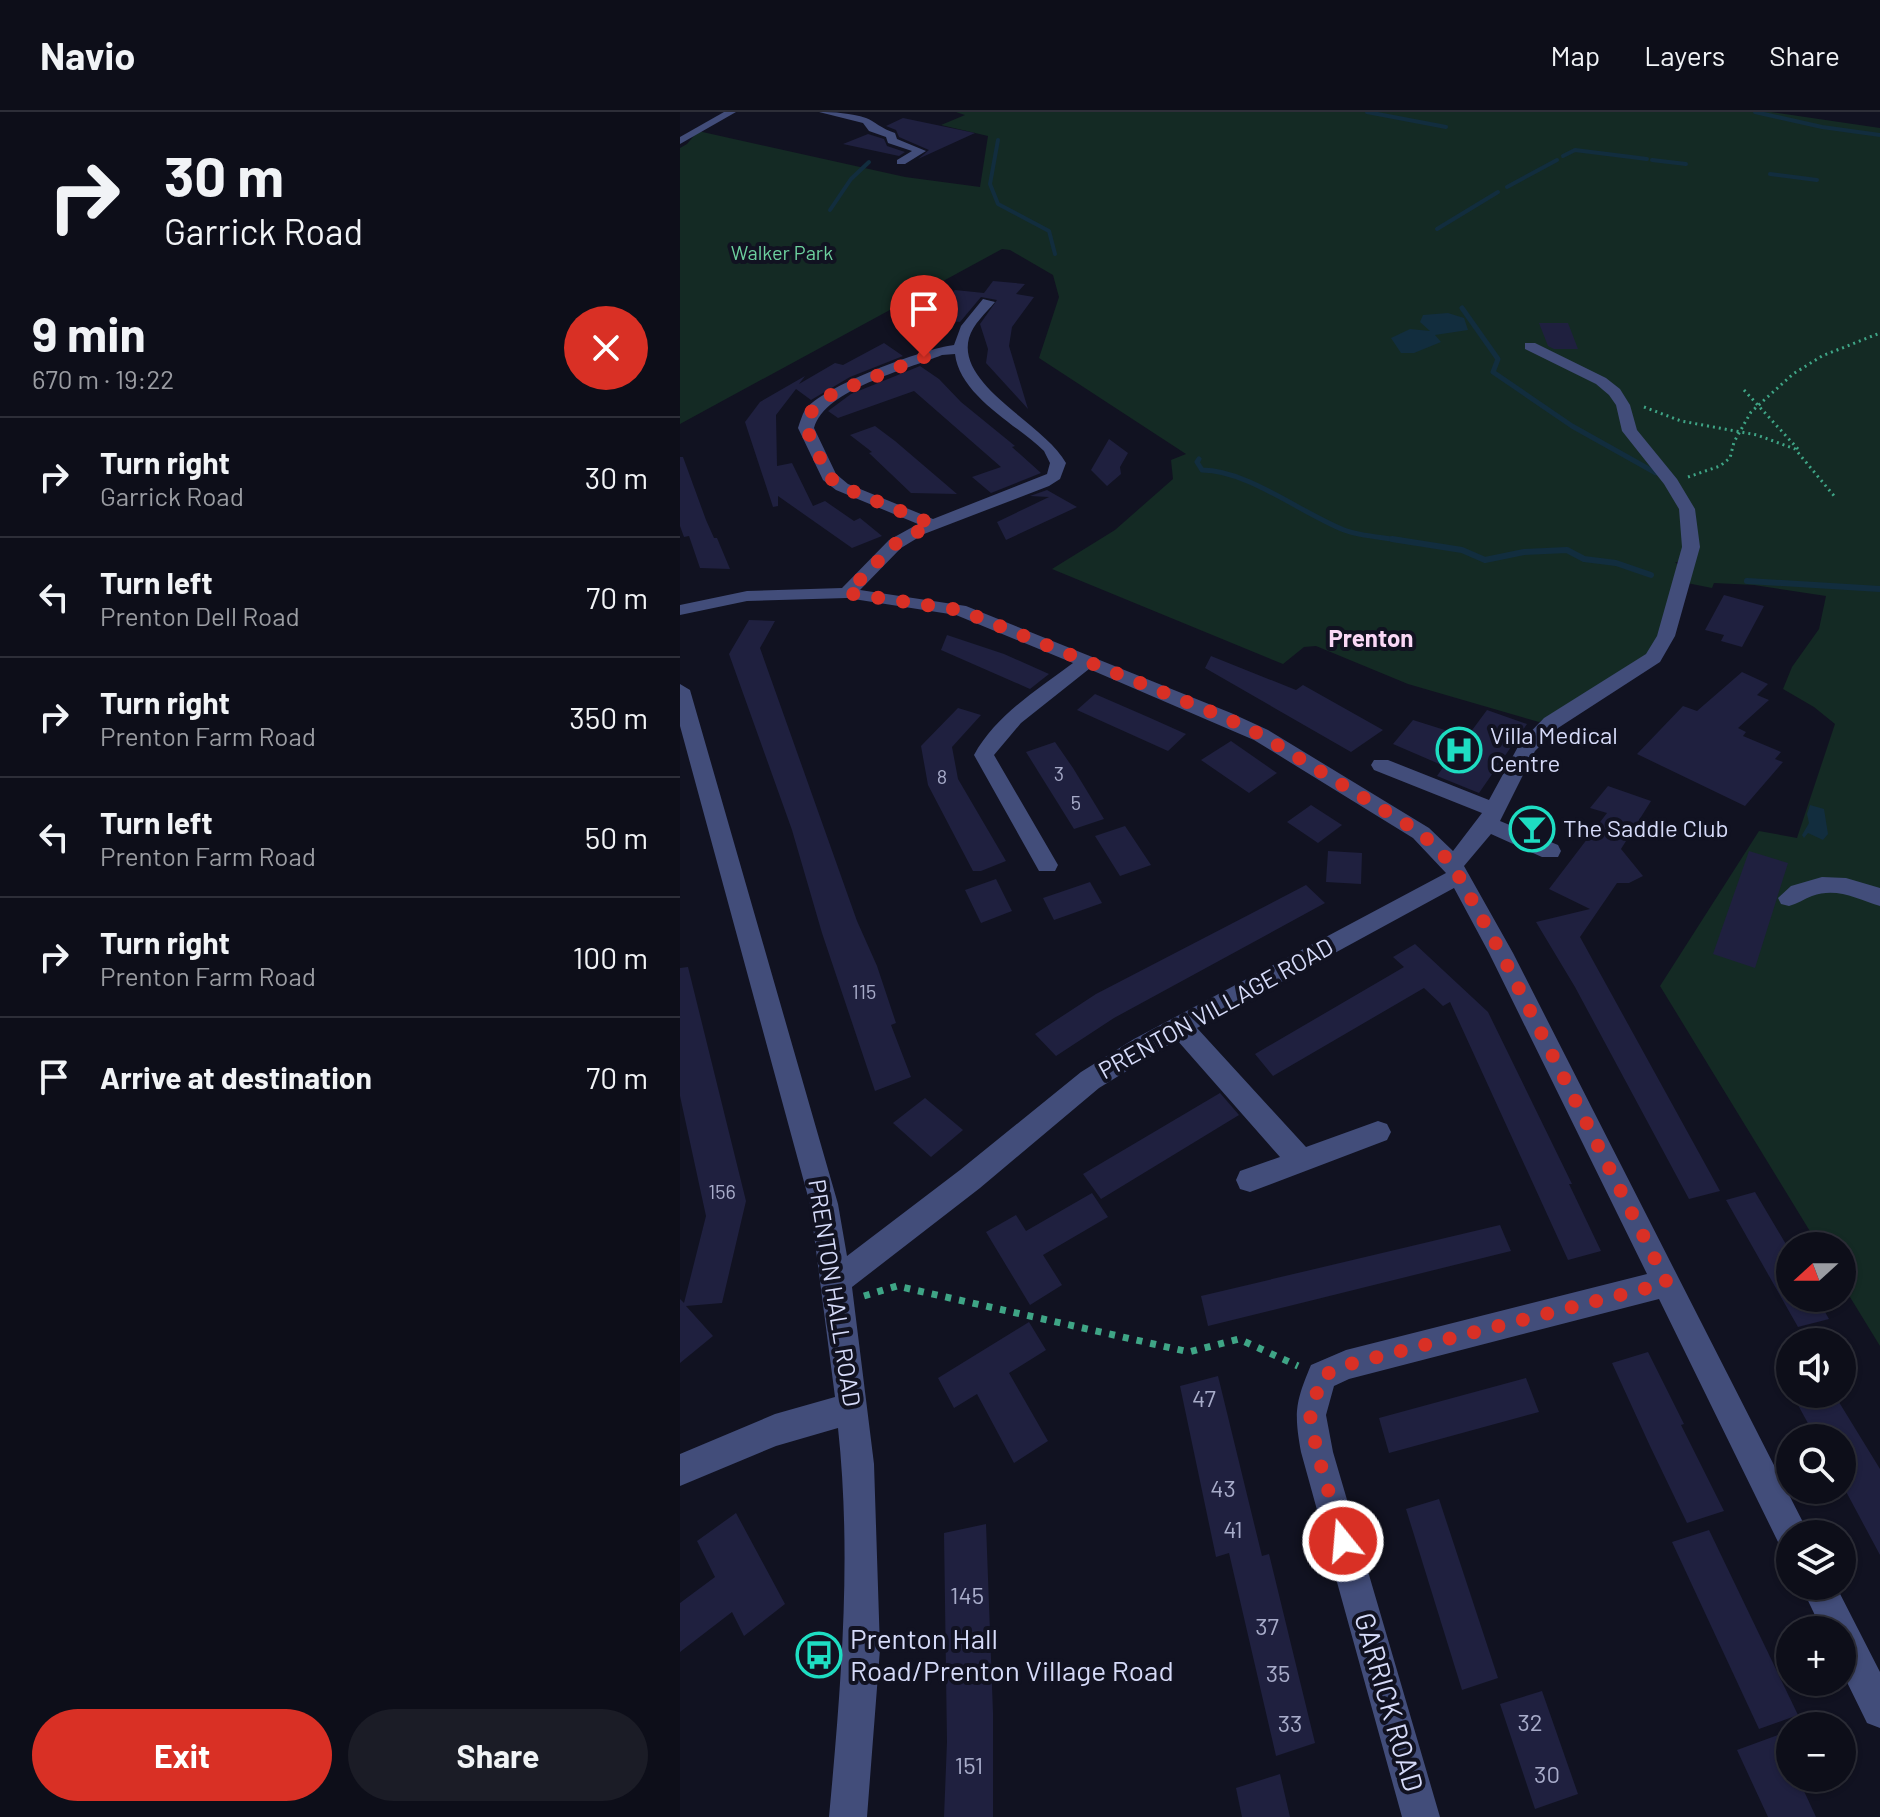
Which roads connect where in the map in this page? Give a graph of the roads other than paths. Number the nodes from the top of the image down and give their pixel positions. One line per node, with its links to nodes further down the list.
1 (731, 112): 3 (street)
2 (824, 112): 4 (street)
3 (680, 141)
4 (901, 162)
5 (990, 302): 7 (street)
6 (1530, 346): 14 (street, PRENTON VILLAGE ROAD)
7 (960, 349): 8 (street); 8 (street)
8 (932, 524): 9 (street)
9 (847, 593): 10 (street); 11 (street)
10 (680, 610)
11 (1088, 660): 16 (street); 17 (street)
12 (680, 690): 25 (street, PRENTON HALL ROAD)
13 (1381, 765): 14 (street)
14 (1491, 817): 15 (street); 17 (street, PRENTON VILLAGE ROAD)
15 (1550, 851)
16 (1047, 865)
17 (1455, 870): 20 (street, PRENTON VILLAGE ROAD); 24 (street)
18 (1789, 898): 19 (street)
19 (1880, 898)
20 (1180, 1026): 22 (street); 25 (street, PRENTON VILLAGE ROAD)
21 (1378, 1132): 22 (street)
22 (1301, 1161): 23 (street)
23 (1250, 1180)
24 (1667, 1283): 28 (street); 32 (street, GARRICK ROAD)
25 (839, 1292): 26 (street, PRENTON HALL ROAD)
26 (852, 1408): 27 (street); 31 (street, PRENTON HALL ROAD)
27 (680, 1470)
28 (1785, 1520)
29 (1856, 1662): 30 (street)
30 (1880, 1710)
31 (848, 1817)
32 (1421, 1817)

